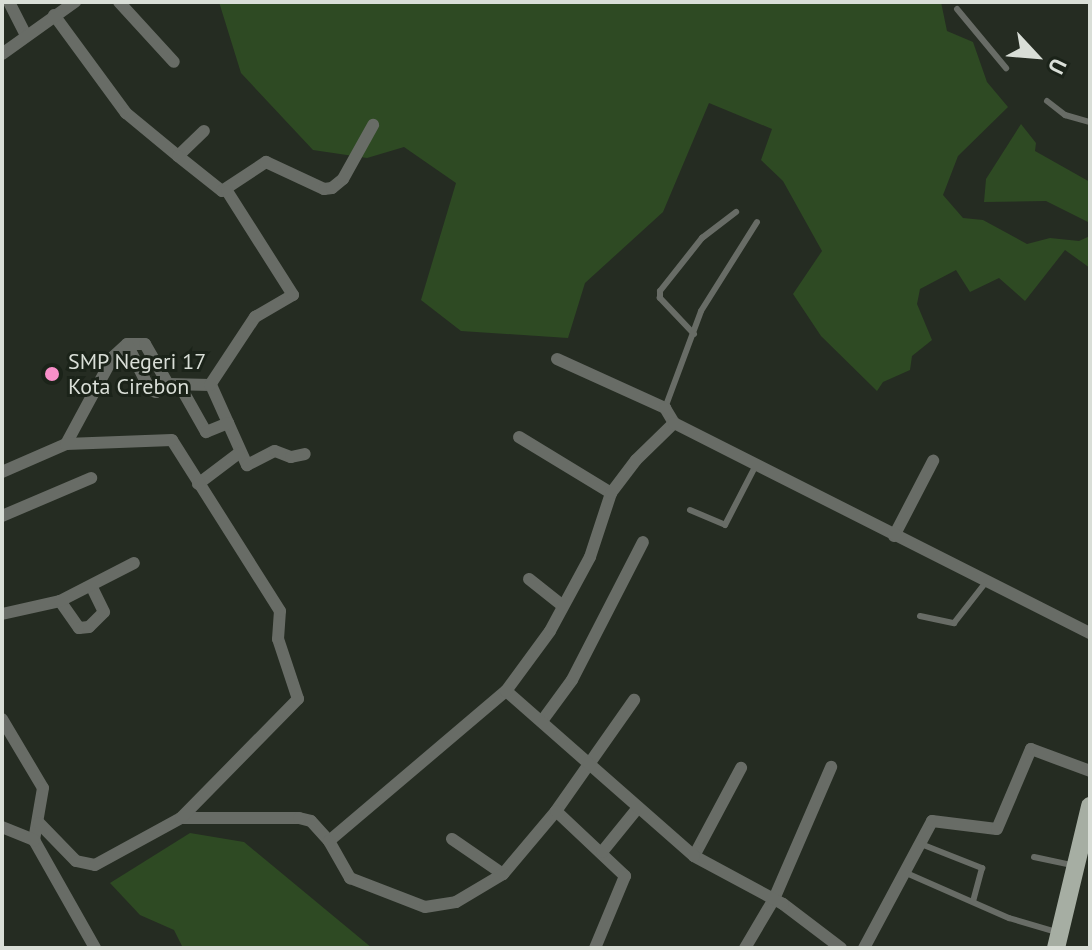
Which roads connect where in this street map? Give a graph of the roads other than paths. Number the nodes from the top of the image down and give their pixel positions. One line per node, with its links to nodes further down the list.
1 (9, 2): 6 (street)
2 (75, 2): 5 (street)
3 (119, 2): 8 (street)
4 (957, 9): 9 (lane)
5 (54, 15): 6 (street); 14 (street)
6 (26, 35): 7 (street)
7 (2, 54)
8 (174, 62)
9 (1006, 68)
10 (1047, 101): 11 (lane)
11 (1090, 122)
12 (373, 125): 15 (street)
13 (204, 131): 14 (street)
14 (178, 156): 15 (street)
15 (227, 191): 22 (street)
16 (736, 212): 18 (lane)
17 (757, 222): 18 (lane)
18 (694, 334): 23 (lane)
19 (127, 344): 21 (street); 21 (street); 27 (street)
20 (557, 359): 23 (street)
21 (174, 385): 22 (street); 24 (street)
22 (210, 385): 24 (street)
23 (665, 408): 25 (street)
24 (228, 423): 28 (street)
25 (674, 423): 30 (street); 35 (street)
26 (519, 437): 35 (street)
27 (66, 444): 32 (street); 34 (street)
28 (239, 453): 29 (street); 34 (street)
29 (305, 454)
30 (758, 461): 36 (lane); 38 (street)
31 (933, 461): 38 (street)
32 (2, 472)
33 (91, 478): 37 (street)
34 (198, 484): 60 (street)
35 (611, 493): 45 (street)
36 (690, 510)
37 (2, 516)
38 (894, 536): 42 (street)
39 (643, 542): 52 (street)
40 (134, 563): 43 (street)
41 (529, 579): 45 (street)
42 (988, 579): 47 (lane); 48 (street)
43 (92, 587): 44 (street); 44 (street)
44 (60, 601): 46 (street)
45 (563, 606): 49 (street)
46 (2, 614)
47 (920, 616)
48 (1090, 633)
49 (506, 691): 52 (street); 65 (street)
50 (634, 700): 54 (street)
51 (2, 719): 61 (street)
52 (542, 721): 54 (street)
53 (831, 767): 73 (street)
54 (589, 768): 58 (street); 59 (street)
55 (741, 768): 68 (street)
56 (1084, 769): 66 (street)
57 (1090, 806): 70 (main road)
58 (637, 809): 67 (street); 68 (street)
59 (556, 811): 67 (street); 72 (street)
60 (181, 818): 61 (street); 65 (street)
61 (39, 823): 64 (street)
62 (2, 827): 64 (street)
63 (452, 839): 72 (street)
64 (34, 840): 76 (street)
65 (329, 841): 72 (street)
66 (919, 843): 71 (street); 74 (lane)
67 (602, 852): 77 (street)
68 (694, 856): 73 (street)
69 (1034, 857): 70 (lane)
70 (1075, 866): 75 (main road)
71 (904, 872): 74 (lane); 80 (street)
72 (503, 874)
73 (774, 899): 78 (street); 79 (street)
74 (973, 901): 75 (lane)
75 (1057, 940)
76 (95, 948)
77 (595, 948)
78 (745, 948)
79 (841, 948)
80 (864, 948)

